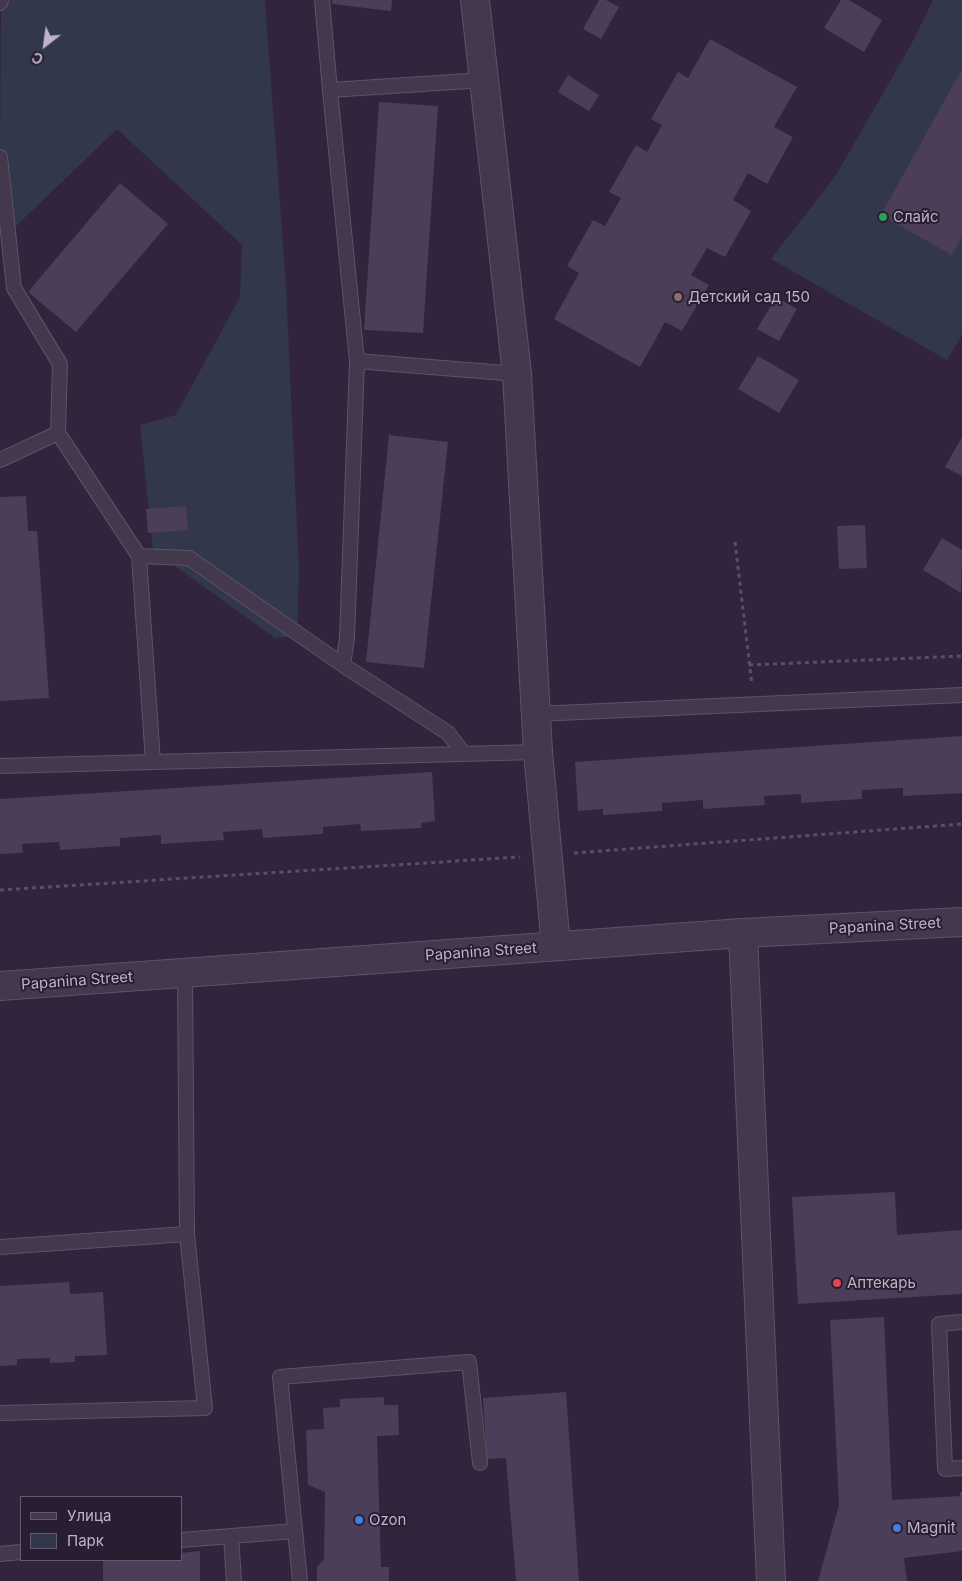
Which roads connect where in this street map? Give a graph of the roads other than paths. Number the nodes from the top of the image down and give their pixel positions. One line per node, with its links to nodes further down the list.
1 (322, 0): 4 (lane)
2 (475, 0): 3 (street)
3 (484, 80): 4 (lane); 7 (street)
4 (330, 90): 6 (lane)
5 (0, 157): 8 (lane)
6 (357, 361): 7 (lane); 11 (lane)
7 (516, 374): 13 (street)
8 (58, 433): 9 (lane); 10 (lane)
9 (0, 460)
10 (139, 556): 11 (lane); 16 (lane)
11 (343, 665): 15 (lane)
12 (962, 695): 13 (lane)
13 (536, 714): 14 (street)
14 (538, 752): 15 (lane); 20 (street)
15 (464, 754): 16 (lane)
16 (153, 762): 17 (lane)
17 (0, 766)
18 (962, 922): 19 (street, Papanina Street)
19 (742, 933): 20 (street, Papanina Street); 36 (street)
20 (556, 946): 21 (street, Papanina Street)
21 (185, 973): 22 (street, Papanina Street); 23 (lane)
22 (0, 986)
23 (187, 1234): 24 (lane); 26 (lane)
24 (0, 1247)
25 (962, 1322): 28 (lane)
26 (0, 1413)
27 (480, 1463): 29 (lane)
28 (962, 1468)
29 (296, 1531): 30 (lane); 35 (lane)
30 (231, 1536): 31 (lane); 34 (lane)
31 (182, 1540)
32 (20, 1552): 33 (lane)
33 (0, 1554)
34 (234, 1581)
35 (300, 1581)
36 (771, 1581)

